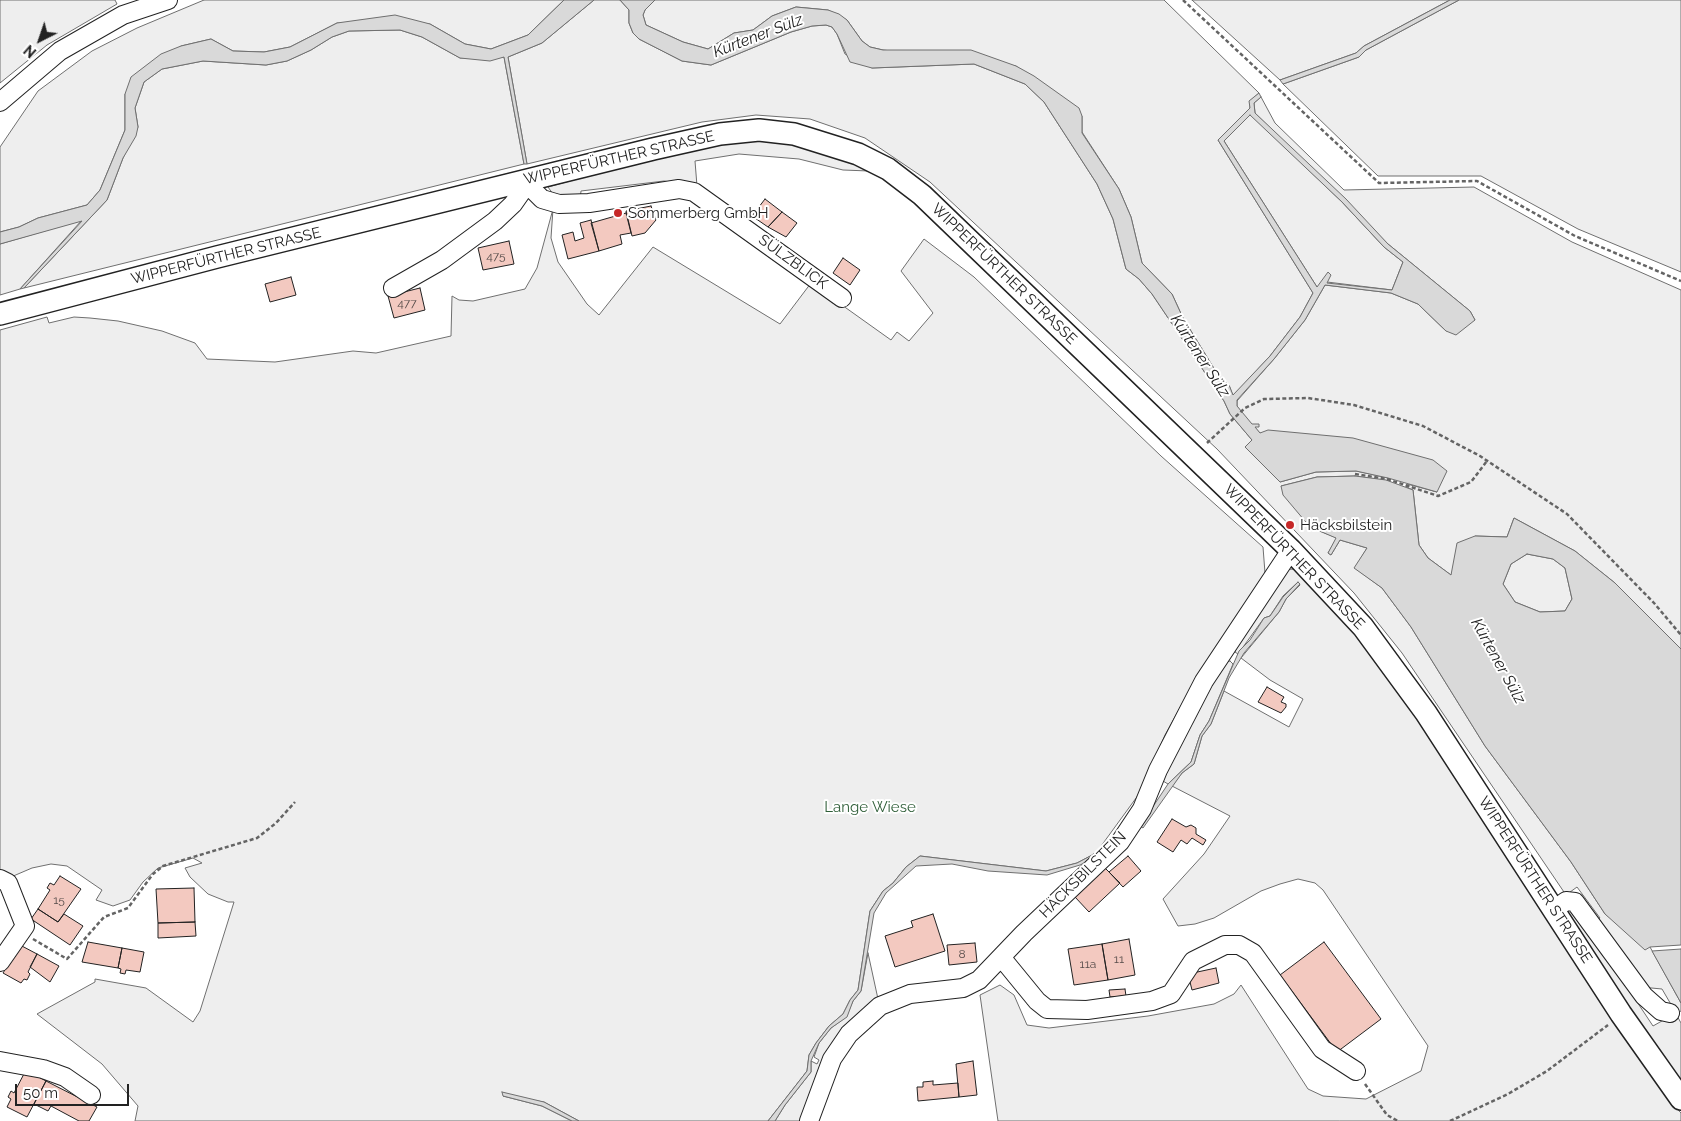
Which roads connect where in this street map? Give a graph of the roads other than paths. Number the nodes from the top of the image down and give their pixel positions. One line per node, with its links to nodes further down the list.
1 (168, 0): 2 (street)
2 (0, 102)
3 (526, 183): 4 (street); 5 (street, SÜLZBLICK); 6 (main road, WIPPERFÜRTHER STRASSE); 7 (main road, WIPPERFÜRTHER STRASSE)
4 (393, 288)
5 (842, 298)
6 (0, 314)
7 (1291, 550): 9 (main road, WIPPERFÜRTHER STRASSE); 10 (street, HÄCKSBILSTEIN)
8 (0, 879): 11 (street)
9 (1554, 909): 12 (street); 16 (main road, WIPPERFÜRTHER STRASSE)
10 (1001, 957): 14 (street); 17 (street, HÄCKSBILSTEIN)
11 (0, 962)
12 (1670, 1012)
13 (0, 1061): 15 (street)
14 (1356, 1071)
15 (90, 1095)
16 (1681, 1099)
17 (809, 1121)

